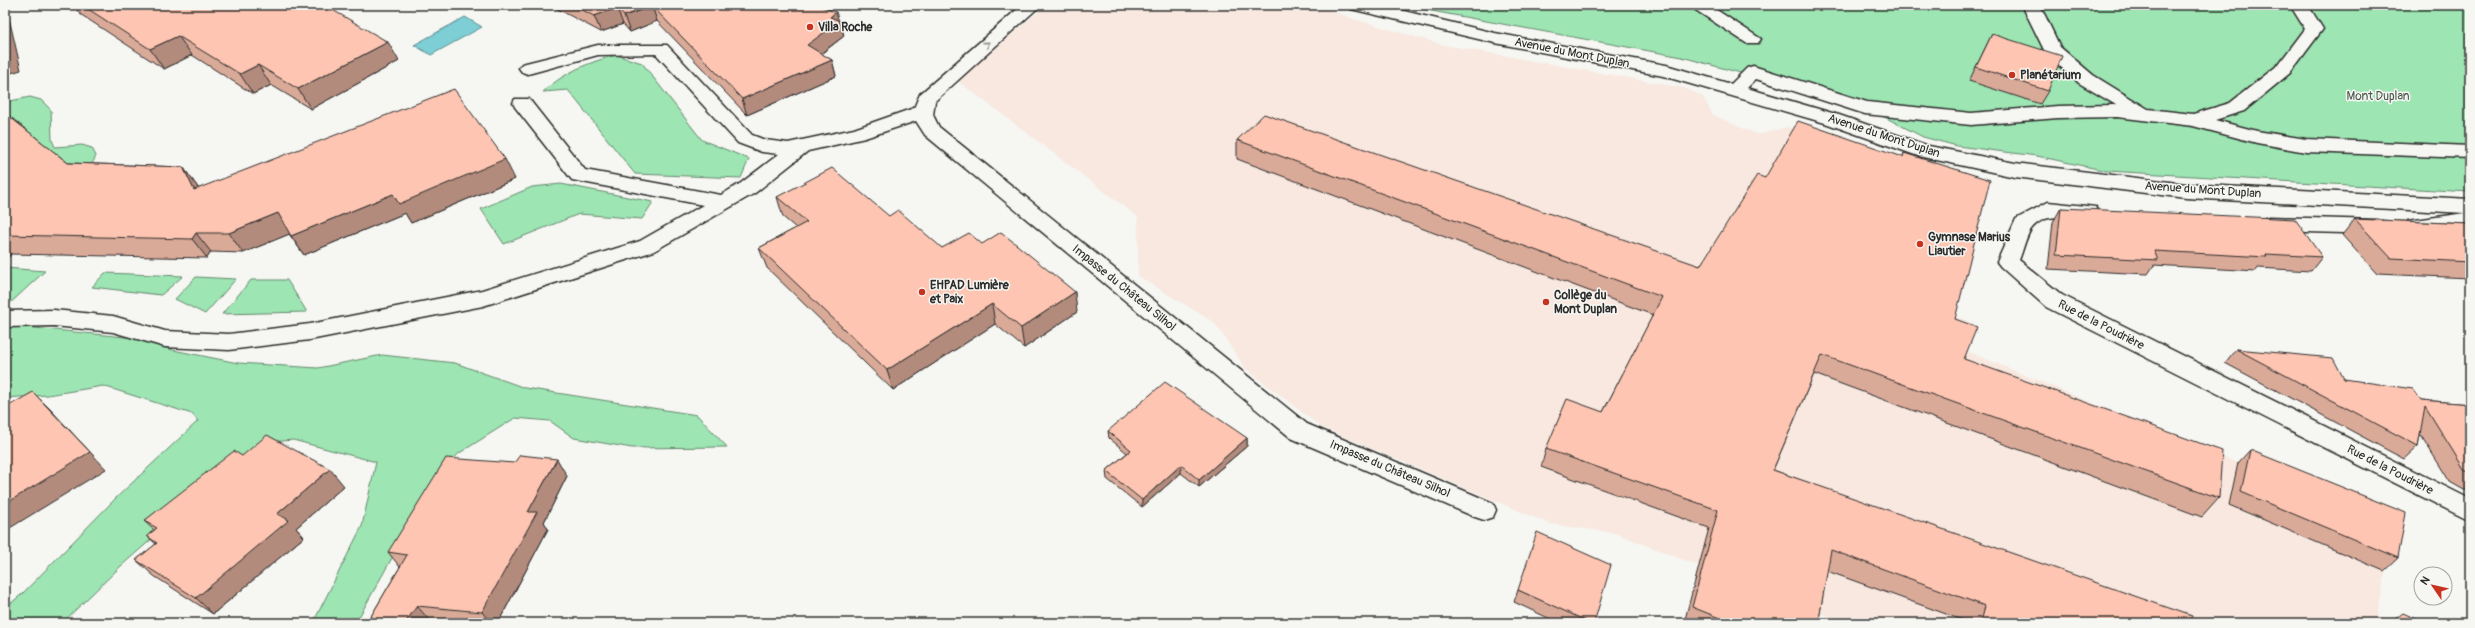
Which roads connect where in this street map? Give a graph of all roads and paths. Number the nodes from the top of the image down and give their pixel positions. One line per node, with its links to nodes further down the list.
1 (1032, 5): 10 (street, one-way to 1)
2 (1357, 5): 8 (street, Avenue du Mont Duplan)
3 (1697, 5): 6 (street)
4 (2031, 5): 11 (street)
5 (2299, 5): 12 (street)
6 (1752, 39)
7 (528, 68): 13 (street)
8 (1735, 90): 11 (street); 16 (street, Avenue du Mont Duplan)
9 (522, 103): 15 (street)
10 (922, 112): 13 (street); 21 (street, Impasse du Château Silhol)
11 (2146, 115): 12 (street)
12 (2194, 120): 14 (street)
13 (801, 147): 15 (street)
14 (2470, 152)
15 (724, 202): 20 (street)
16 (2470, 206)
17 (2109, 214): 22 (street, Rue de la Poudrière)
18 (2470, 219): 19 (street)
19 (2247, 223)
20 (5, 319)
21 (1484, 510)
22 (2470, 511)

